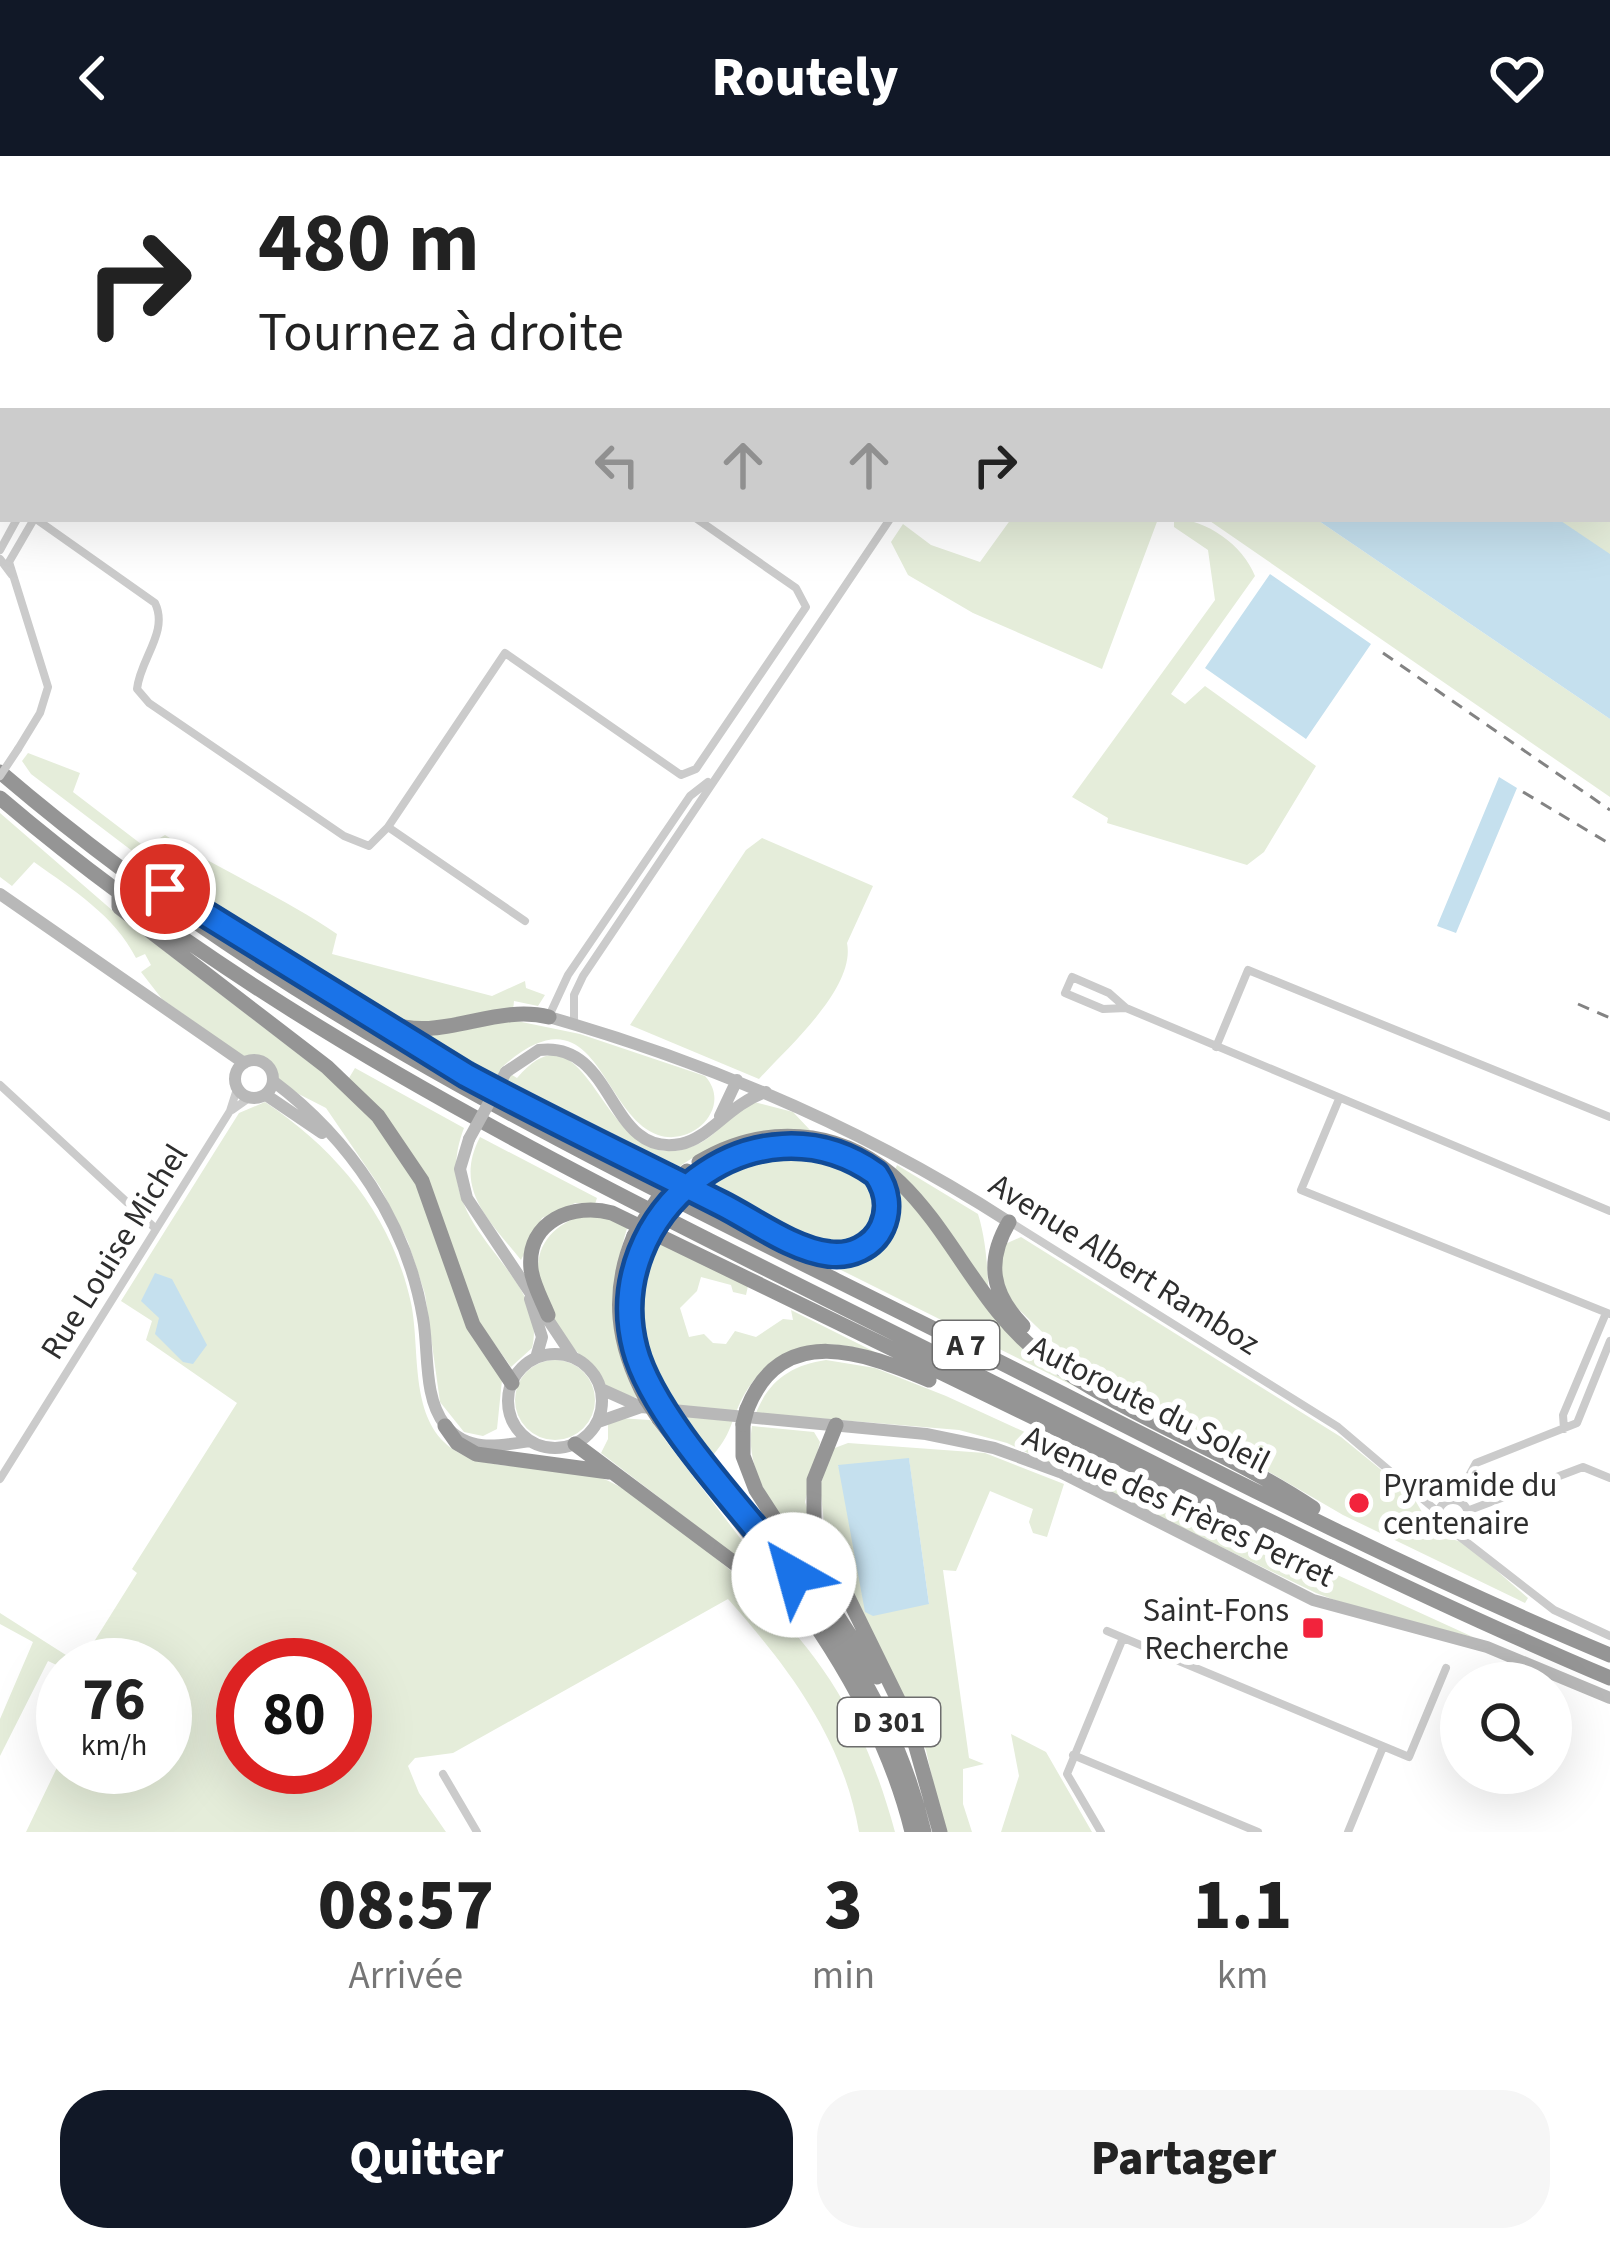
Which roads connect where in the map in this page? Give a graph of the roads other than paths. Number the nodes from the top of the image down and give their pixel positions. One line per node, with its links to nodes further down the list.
1 (16, 522): 6 (street)
2 (33, 522): 7 (street)
3 (39, 522): 12 (street)
4 (701, 522): 12 (street)
5 (888, 522): 8 (street)
6 (0, 555): 7 (street)
7 (14, 576): 9 (street, bridge)
8 (718, 773): 18 (street); 19 (street)
9 (0, 774): 11 (highway, Autoroute du Soleil / A 7)
10 (0, 798): 13 (highway, Autoroute du Soleil / A 7)
11 (32, 799): 16 (highway); 64 (highway, Autoroute du Soleil / A 7)
12 (388, 826): 15 (street)
13 (119, 893): 44 (highway); 67 (highway, Autoroute du Soleil / A 7)
14 (0, 894): 22 (main road)
15 (525, 921)
16 (340, 1000): 18 (highway); 33 (highway, D 301)
17 (1126, 1008): 17 (street); 20 (street)
18 (549, 1017): 19 (main road, Avenue Albert Ramboz)
19 (574, 1024): 21 (main road, Avenue Albert Ramboz)
20 (1216, 1047): 30 (street); 32 (street)
21 (712, 1071): 24 (main road, Avenue Albert Ramboz); 29 (main road)
22 (239, 1075): 23 (main road); 28 (main road); 31 (street, Rue Louise Michel)
23 (273, 1081): 27 (main road); 34 (main road)
24 (741, 1082): 26 (main road, Avenue Albert Ramboz); 29 (main road)
25 (0, 1085): 37 (street)
26 (767, 1091): 29 (main road); 36 (main road, Avenue Albert Ramboz)
27 (266, 1095): 28 (main road); 34 (main road)
28 (249, 1098): 31 (street, Rue Louise Michel)
29 (731, 1100): 38 (main road, bridge)
30 (1339, 1100): 35 (street); 39 (street)
31 (230, 1111): 37 (street, Rue Louise Michel)
32 (1610, 1117)
33 (692, 1173): 46 (highway, D 301, bridge); 47 (highway, D 301)
34 (371, 1186): 53 (main road)
35 (1610, 1210)
36 (1009, 1222): 47 (highway); 62 (street, Avenue Albert Ramboz)
37 (156, 1229): 60 (street, Rue Louise Michel)
38 (526, 1286): 40 (main road); 42 (main road)
39 (1608, 1313): 54 (street)
40 (548, 1315): 43 (main road); 48 (highway)
41 (1610, 1341): 54 (street)
42 (536, 1358): 43 (main road); 44 (main road)
43 (573, 1358): 45 (main road)
44 (512, 1383): 49 (main road)
45 (601, 1389): 46 (main road); 51 (main road)
46 (649, 1402): 50 (highway, D 301, bridge); 51 (main road); 52 (main road, Avenue des Frères Perret)
47 (1136, 1409): 64 (highway, D 301)
48 (1018, 1413): 67 (highway); 81 (highway)
49 (511, 1418): 55 (main road); 57 (main road)
50 (666, 1419): 72 (highway, D 301); 81 (highway, D 301)
51 (597, 1423): 56 (main road)
52 (836, 1425): 75 (main road, Avenue des Frères Perret); 81 (highway)
53 (445, 1426): 57 (main road); 58 (highway)
54 (1564, 1430): 61 (street)
55 (530, 1441): 56 (main road); 57 (main road)
56 (574, 1444): 58 (highway)
57 (484, 1445)
58 (620, 1475): 72 (highway)
59 (1610, 1478): 63 (street)
60 (0, 1479)
61 (1456, 1500): 62 (street); 63 (street)
62 (1441, 1508): 65 (street, Avenue Albert Ramboz)
63 (1466, 1517): 65 (street); 66 (street)
64 (1329, 1526): 71 (highway, Autoroute du Soleil / A 7)
65 (1451, 1529): 66 (street)
66 (1473, 1543): 69 (street)
67 (1325, 1549): 73 (highway, Autoroute du Soleil / A 7)
68 (1107, 1631): 70 (street)
69 (1610, 1636)
70 (1123, 1638): 76 (street); 77 (street)
71 (1610, 1655)
72 (851, 1677): 80 (highway, D 301)
73 (1610, 1678)
74 (1440, 1682): 76 (street)
75 (1610, 1698)
76 (1383, 1747): 84 (street)
77 (1073, 1755): 82 (street); 83 (street)
78 (443, 1774): 79 (street)
79 (477, 1832)
80 (912, 1832)
81 (931, 1832)
82 (1101, 1832)
83 (1258, 1832)
84 (1348, 1832)

